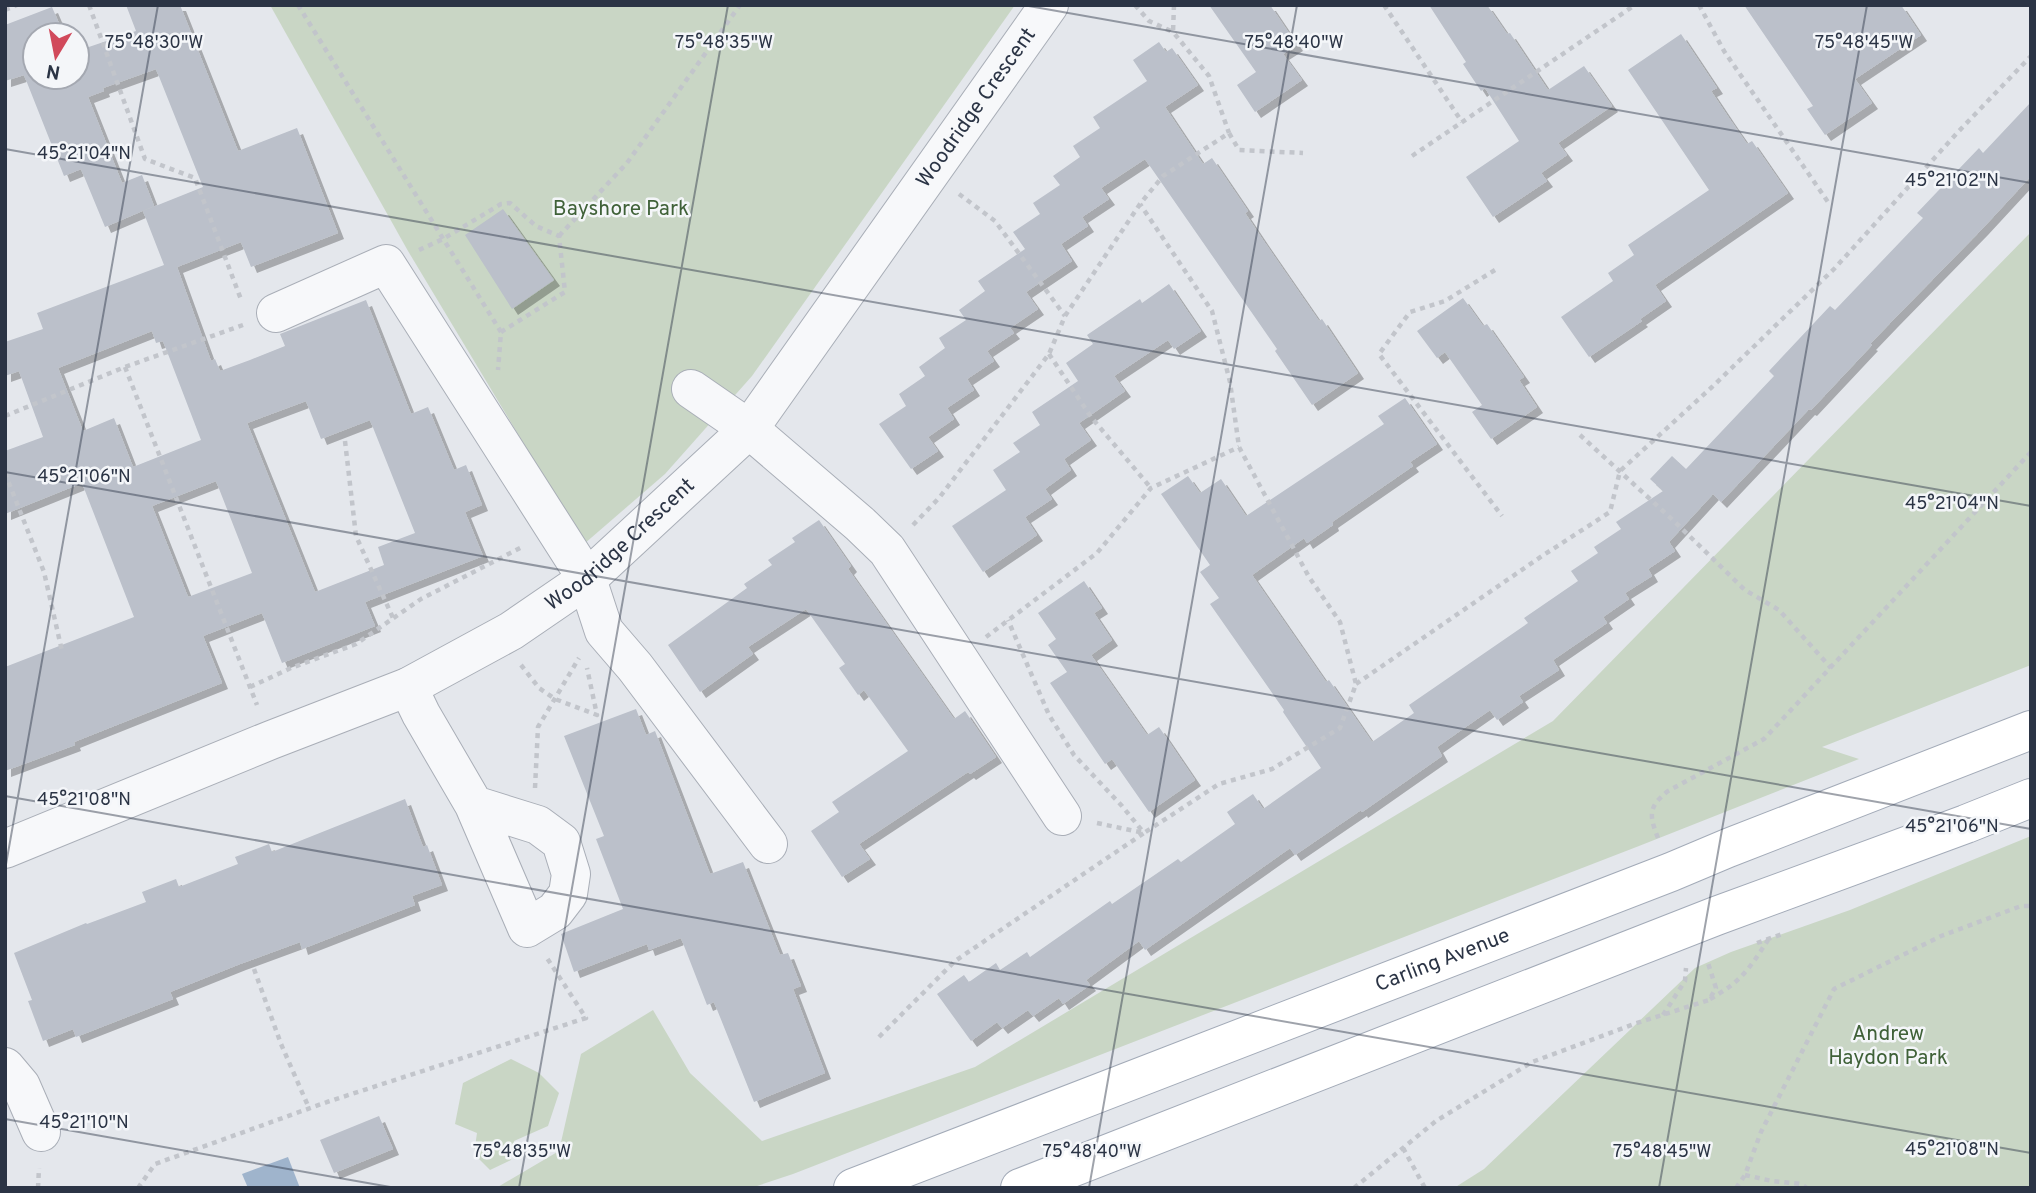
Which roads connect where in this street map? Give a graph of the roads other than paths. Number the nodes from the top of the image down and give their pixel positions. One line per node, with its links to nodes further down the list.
1 (1049, 5): 4 (street, Woodridge Crescent)
2 (263, 318): 5 (street)
3 (691, 389): 4 (street)
4 (749, 429): 5 (street, Woodridge Crescent); 10 (street)
5 (587, 579): 6 (street, Woodridge Crescent); 11 (street)
6 (408, 687): 9 (street); 12 (street, Woodridge Crescent)
7 (2031, 730): 15 (main road, Carling Avenue)
8 (2031, 797): 16 (main road)
9 (474, 805): 9 (street)
10 (1062, 816)
11 (768, 844)
12 (5, 849)
13 (10, 1086): 14 (street)
14 (41, 1132)
15 (853, 1188)
16 (1020, 1188)

